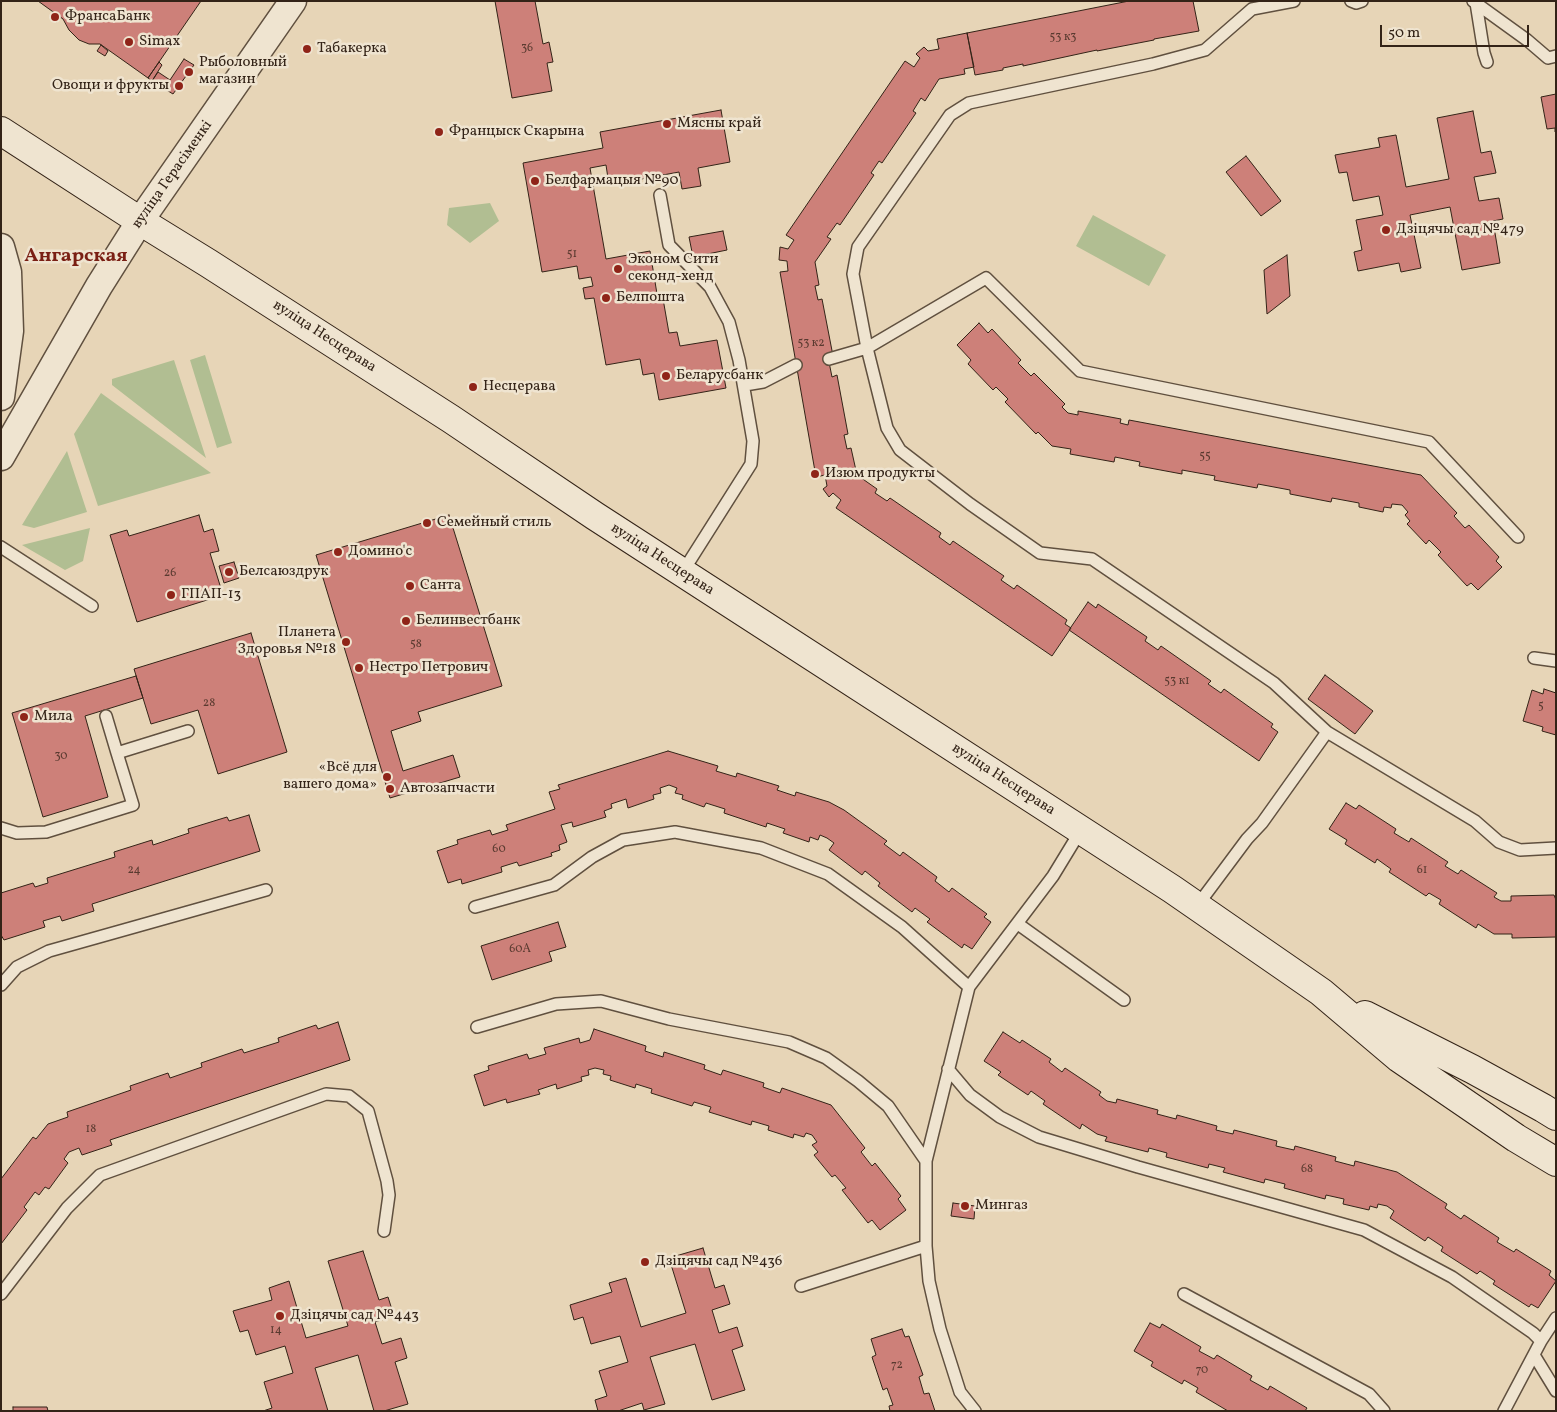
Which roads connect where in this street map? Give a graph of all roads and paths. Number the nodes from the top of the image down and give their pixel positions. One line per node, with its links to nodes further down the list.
1 (293, 1): 10 (street, вуліца Герасіменкі)
2 (1294, 1): 12 (lane)
3 (1351, 1): 4 (lane)
4 (1362, 1)
5 (1475, 2): 6 (lane); 7 (lane)
6 (1556, 56)
7 (1487, 62)
8 (1, 131): 10 (main road, вуліца Несцерава)
9 (660, 195): 15 (lane)
10 (140, 221): 17 (street, вуліца Герасіменкі); 20 (main road, вуліца Несцерава)
11 (1, 247): 16 (street)
12 (867, 348): 13 (lane); 18 (lane); 26 (lane)
13 (829, 359)
14 (796, 365): 15 (lane)
15 (744, 385): 20 (lane)
16 (1, 397)
17 (1, 457)
18 (1518, 537)
19 (1, 547): 21 (lane)
20 (682, 573): 29 (main road, вуліца Несцерава)
21 (92, 606)
22 (1534, 658): 23 (lane)
23 (1556, 661)
24 (106, 716): 27 (lane)
25 (188, 731): 27 (lane)
26 (1327, 732): 30 (lane); 32 (lane)
27 (117, 753): 28 (lane)
28 (1, 828)
29 (1081, 830): 32 (main road, вуліца Несцерава); 34 (lane)
30 (1556, 848)
31 (266, 890): 35 (lane)
32 (1196, 906): 37 (main road, вуліца Несцерава)
33 (475, 907): 36 (lane)
34 (1018, 924): 36 (lane); 38 (lane)
35 (1, 985)
36 (969, 988): 40 (lane)
37 (1321, 992): 41 (main road); 42 (main road)
38 (1124, 1000)
39 (477, 1028): 43 (lane)
40 (948, 1069): 43 (lane); 51 (lane)
41 (1550, 1112): 42 (main road)
42 (1516, 1138): 44 (main road)
43 (926, 1161): 46 (lane)
44 (1556, 1162)
45 (384, 1231): 48 (lane)
46 (926, 1246): 47 (lane); 54 (lane)
47 (800, 1286)
48 (1, 1294)
49 (1184, 1294): 55 (lane)
50 (1556, 1318): 51 (lane)
51 (1541, 1340): 52 (lane)
52 (1534, 1355): 53 (lane); 56 (lane)
53 (1556, 1391)
54 (975, 1411)
55 (1384, 1411)
56 (1504, 1411)

